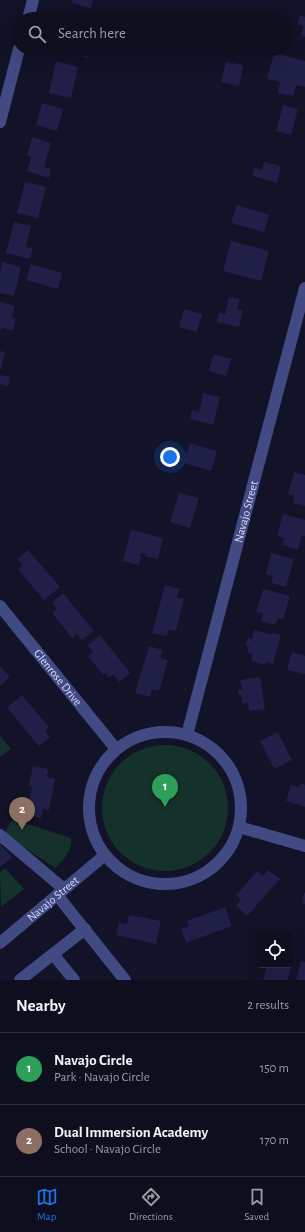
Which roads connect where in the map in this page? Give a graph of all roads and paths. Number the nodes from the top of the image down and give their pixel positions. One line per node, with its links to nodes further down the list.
1 (33, 0): 2 (street)
2 (30, 12)
3 (17, 56): 4 (street)
4 (0, 122)
5 (305, 288): 7 (street, Navajo Street)
6 (0, 606): 8 (street, Glenrose Drive)
7 (187, 735): 8 (street); 9 (street)
8 (116, 749): 12 (street)
9 (238, 827): 11 (street); 12 (street)
10 (0, 835): 13 (street)
11 (305, 846)
12 (106, 855): 13 (street, Navajo Street)
13 (61, 892): 14 (street); 15 (street, Navajo Street)
14 (85, 929): 16 (street); 19 (street)
15 (0, 942)
16 (53, 954): 17 (street); 18 (street)
17 (23, 979)
18 (74, 980)
19 (125, 980)

